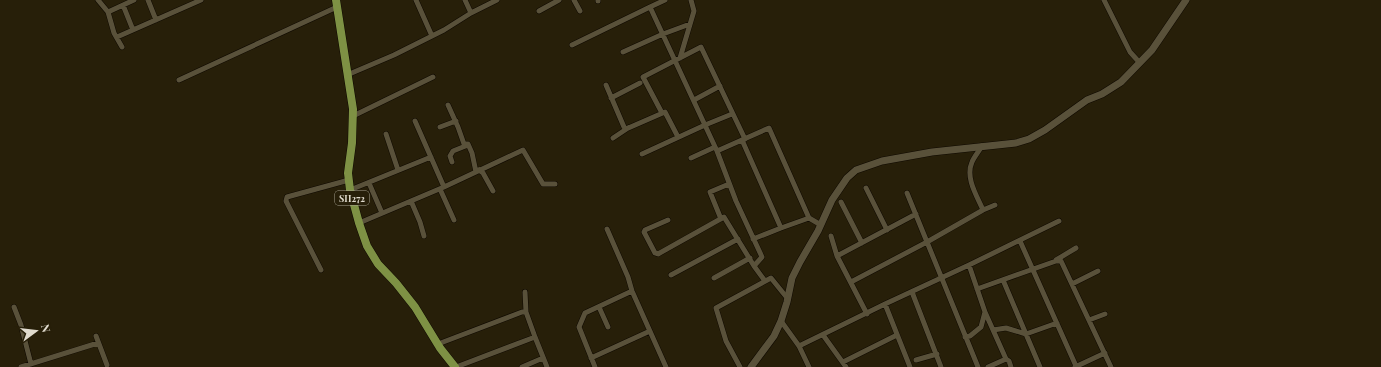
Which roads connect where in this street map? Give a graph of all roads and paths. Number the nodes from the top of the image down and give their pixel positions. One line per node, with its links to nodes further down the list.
1 (98, 0): 20 (street)
2 (134, 0): 16 (street)
3 (148, 0): 22 (street)
4 (201, 0): 22 (street)
5 (416, 0): 26 (street)
6 (465, 0): 21 (street)
7 (498, 0): 14 (street)
8 (559, 0): 18 (street)
9 (574, 0): 19 (street)
10 (665, 0): 17 (street)
11 (691, 0): 23 (street)
12 (1104, 0): 32 (street)
13 (1186, 0): 32 (street)
14 (491, 2): 21 (street)
15 (337, 4): 33 (main road, SH272); 35 (street)
16 (123, 5): 20 (street); 24 (street)
17 (650, 7): 25 (street); 28 (street)
18 (539, 11)
19 (580, 11)
20 (108, 12): 27 (street)
21 (471, 13): 26 (street)
22 (156, 20): 24 (street)
23 (690, 24): 25 (street); 31 (street)
24 (133, 30): 27 (street)
25 (663, 34): 30 (street); 31 (street)
26 (432, 36): 33 (street)
27 (117, 37): 29 (street)
28 (572, 45)
29 (122, 47)
30 (623, 52)
31 (678, 59): 38 (street); 40 (street); 42 (street)
32 (1140, 63): 55 (street)
33 (347, 75): 44 (main road, SH272)
34 (433, 77): 44 (street)
35 (179, 80)
36 (640, 83): 39 (street)
37 (606, 85): 39 (street)
38 (720, 86): 40 (street); 43 (street)
39 (611, 98): 49 (street)
40 (694, 100): 47 (street)
41 (448, 105): 46 (street)
42 (662, 113): 49 (street); 51 (street)
43 (732, 114): 47 (street); 53 (street)
44 (352, 116): 63 (main road, SH272)
45 (416, 121): 58 (street)
46 (456, 121): 48 (street); 54 (street)
47 (705, 125): 51 (street); 56 (street)
48 (440, 127)
49 (628, 128): 52 (street)
50 (386, 134): 61 (street)
51 (678, 137): 57 (street)
52 (613, 138)
53 (743, 139): 56 (street); 79 (street); 85 (street)
54 (468, 145): 60 (street); 62 (street)
55 (982, 146): 75 (street); 84 (street)
56 (716, 149): 59 (street); 66 (street)
57 (642, 154)
58 (431, 157): 61 (street); 67 (street)
59 (691, 158)
60 (452, 162)
61 (398, 170): 64 (street)
62 (478, 171): 65 (street); 67 (street); 70 (street)
63 (349, 180): 69 (main road, SH272); 102 (street)
64 (369, 183): 69 (street); 76 (street)
65 (555, 184)
66 (730, 184): 78 (street); 91 (street)
67 (442, 188): 72 (street); 80 (street)
68 (866, 188): 87 (street)
69 (350, 190): 83 (main road, SH272)
70 (493, 191)
71 (907, 193): 77 (street)
72 (411, 201): 76 (street); 88 (street)
73 (841, 202): 94 (street)
74 (995, 205): 75 (street)
75 (983, 210): 93 (street)
76 (382, 213): 83 (street)
77 (916, 214): 87 (street); 93 (street)
78 (720, 218): 81 (street); 90 (street)
79 (809, 218): 84 (street); 85 (street)
80 (454, 220)
81 (668, 220)
82 (1059, 221): 92 (street)
83 (359, 223): 136 (main road, SH272)
84 (821, 225): 115 (street)
85 (781, 228): 91 (street)
86 (607, 229): 112 (street)
87 (887, 230): 94 (street)
88 (424, 236)
89 (831, 236): 96 (street)
90 (738, 239): 97 (street); 104 (street)
91 (753, 239): 100 (street)
92 (1020, 241): 99 (street); 101 (street)
93 (926, 242): 106 (street); 109 (street)
94 (862, 243): 96 (street)
95 (1076, 248): 98 (street)
96 (838, 256): 109 (street)
97 (750, 258): 100 (street); 105 (street)
98 (1055, 261): 101 (street); 110 (street)
99 (969, 265): 106 (street); 111 (street)
100 (754, 266): 108 (street)
101 (1034, 269): 107 (street); 125 (street)
102 (321, 270)
103 (1098, 271): 110 (street)
104 (671, 275)
105 (714, 278)
106 (941, 278): 114 (street); 134 (street)
107 (1003, 280): 111 (street); 129 (street)
108 (765, 281): 115 (street); 154 (street)
109 (851, 282): 121 (street)
110 (1072, 284): 123 (street)
111 (977, 290): 120 (street)
112 (632, 291): 118 (street); 128 (street)
113 (525, 292): 119 (street)
114 (912, 292): 116 (street); 139 (street)
115 (788, 299): 124 (street)
116 (885, 304): 121 (street); 131 (street)
117 (14, 307): 145 (street)
118 (599, 307): 126 (street); 141 (street)
119 (526, 312): 133 (street); 136 (street)
120 (985, 312): 127 (street); 134 (street)
121 (867, 314): 130 (street)
122 (1105, 314): 123 (street)
123 (1089, 320): 138 (street)
124 (781, 321): 137 (street); 155 (street)
125 (1057, 324): 129 (street); 164 (street)
126 (608, 326)
127 (993, 330): 129 (street); 142 (street)
128 (650, 331): 141 (street); 148 (street)
129 (1026, 334): 163 (street)
130 (823, 335): 137 (street); 144 (street)
131 (897, 335): 144 (street); 147 (street)
132 (96, 336): 135 (street)
133 (535, 337): 140 (street); 150 (street)
134 (965, 337): 160 (street)
135 (98, 343): 145 (street); 146 (street)
136 (438, 344): 150 (main road, SH272)
137 (799, 346): 156 (street)
138 (1105, 353): 164 (street); 165 (street)
139 (936, 354): 143 (street); 159 (street)
140 (543, 358): 151 (street); 152 (street)
141 (591, 358): 153 (street)
142 (1006, 359): 161 (street); 162 (street)
143 (916, 360)
144 (842, 362): 157 (street)
145 (30, 364): 149 (street)
146 (107, 365)
147 (909, 365): 158 (street)
148 (664, 366)
149 (22, 367)
150 (456, 367)
151 (522, 367)
152 (547, 367)
153 (595, 367)
154 (740, 367)
155 (751, 367)
156 (810, 367)
157 (846, 367)
158 (902, 367)
159 (942, 367)
160 (978, 367)
161 (988, 367)
162 (1011, 367)
163 (1040, 367)
164 (1075, 367)
165 (1111, 367)

